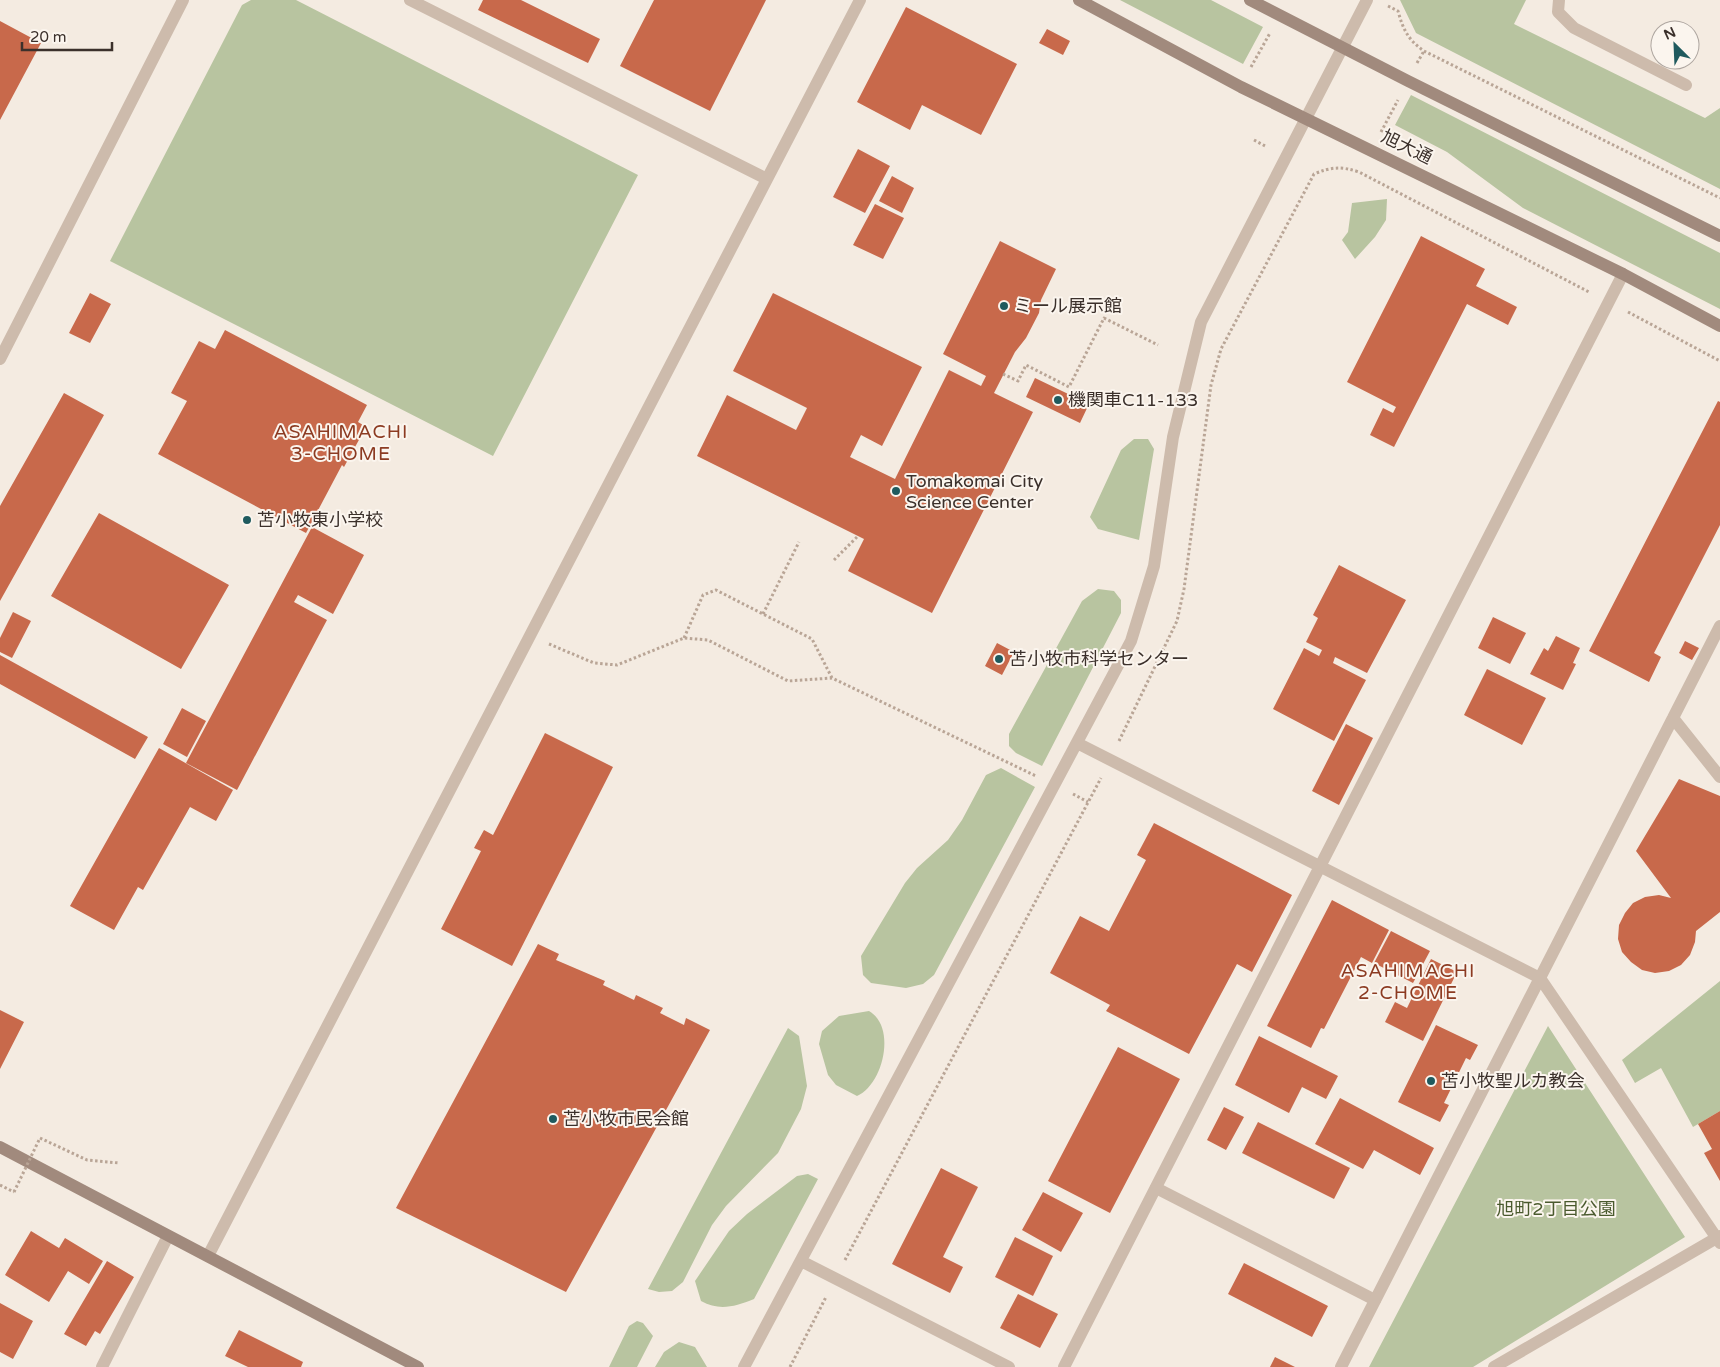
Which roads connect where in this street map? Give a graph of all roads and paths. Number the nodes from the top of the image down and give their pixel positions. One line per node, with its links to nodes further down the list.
1 (182, 0): 26 (street)
2 (410, 0): 8 (street)
3 (860, 0): 19 (street)
4 (1079, 0): 15 (street, 旭大通)
5 (1250, 0): 10 (street)
6 (1366, 0): 11 (street)
7 (1559, 0): 14 (street)
8 (426, 4): 19 (street)
9 (1383, 4): 12 (path)
10 (1280, 16): 11 (street); 15 (path)
11 (1342, 48): 13 (street); 16 (street)
12 (1424, 51): 13 (path); 20 (path)
13 (1408, 81): 17 (path); 21 (street)
14 (1686, 85)
15 (1241, 87): 16 (street, 旭大通)
16 (1306, 118): 17 (street, 旭大通); 38 (street)
17 (1371, 149): 18 (path); 22 (street, 旭大通)
18 (1359, 172): 23 (path); 39 (path)
19 (767, 180): 34 (street)
20 (1720, 198)
21 (1720, 236)
22 (1623, 274): 23 (street); 24 (street, 旭大通)
23 (1609, 302): 27 (path); 43 (street)
24 (1720, 326)
25 (1158, 345): 28 (path)
26 (0, 359)
27 (1720, 361)
28 (1003, 374)
29 (858, 536): 31 (path)
30 (799, 542): 32 (path)
31 (834, 560)
32 (763, 614): 35 (path); 36 (path)
33 (1720, 626): 37 (street)
34 (530, 636): 35 (path); 51 (street)
35 (684, 638): 36 (path)
36 (832, 678): 41 (path)
37 (1673, 718): 40 (street); 44 (street)
38 (1076, 743): 39 (street); 41 (street)
39 (1110, 760): 42 (path); 43 (street)
40 (1720, 777)
41 (1054, 785): 42 (path); 52 (street)
42 (1088, 802): 53 (path)
43 (1320, 866): 44 (street); 48 (street)
44 (1540, 978): 50 (street); 54 (street)
45 (0, 1147): 49 (street)
46 (119, 1163): 47 (path, bridge)
47 (0, 1186)
48 (1156, 1188): 54 (street); 60 (street)
49 (168, 1236): 51 (street); 56 (street)
50 (1719, 1239): 62 (street)
51 (208, 1256): 55 (street)
52 (801, 1262): 53 (street); 57 (street)
53 (835, 1279): 58 (path); 59 (street)
54 (1375, 1300): 61 (street)
55 (413, 1366)
56 (102, 1367)
57 (744, 1367)
58 (790, 1367)
59 (1009, 1367)
60 (1064, 1367)
61 (1341, 1367)
62 (1494, 1367)

